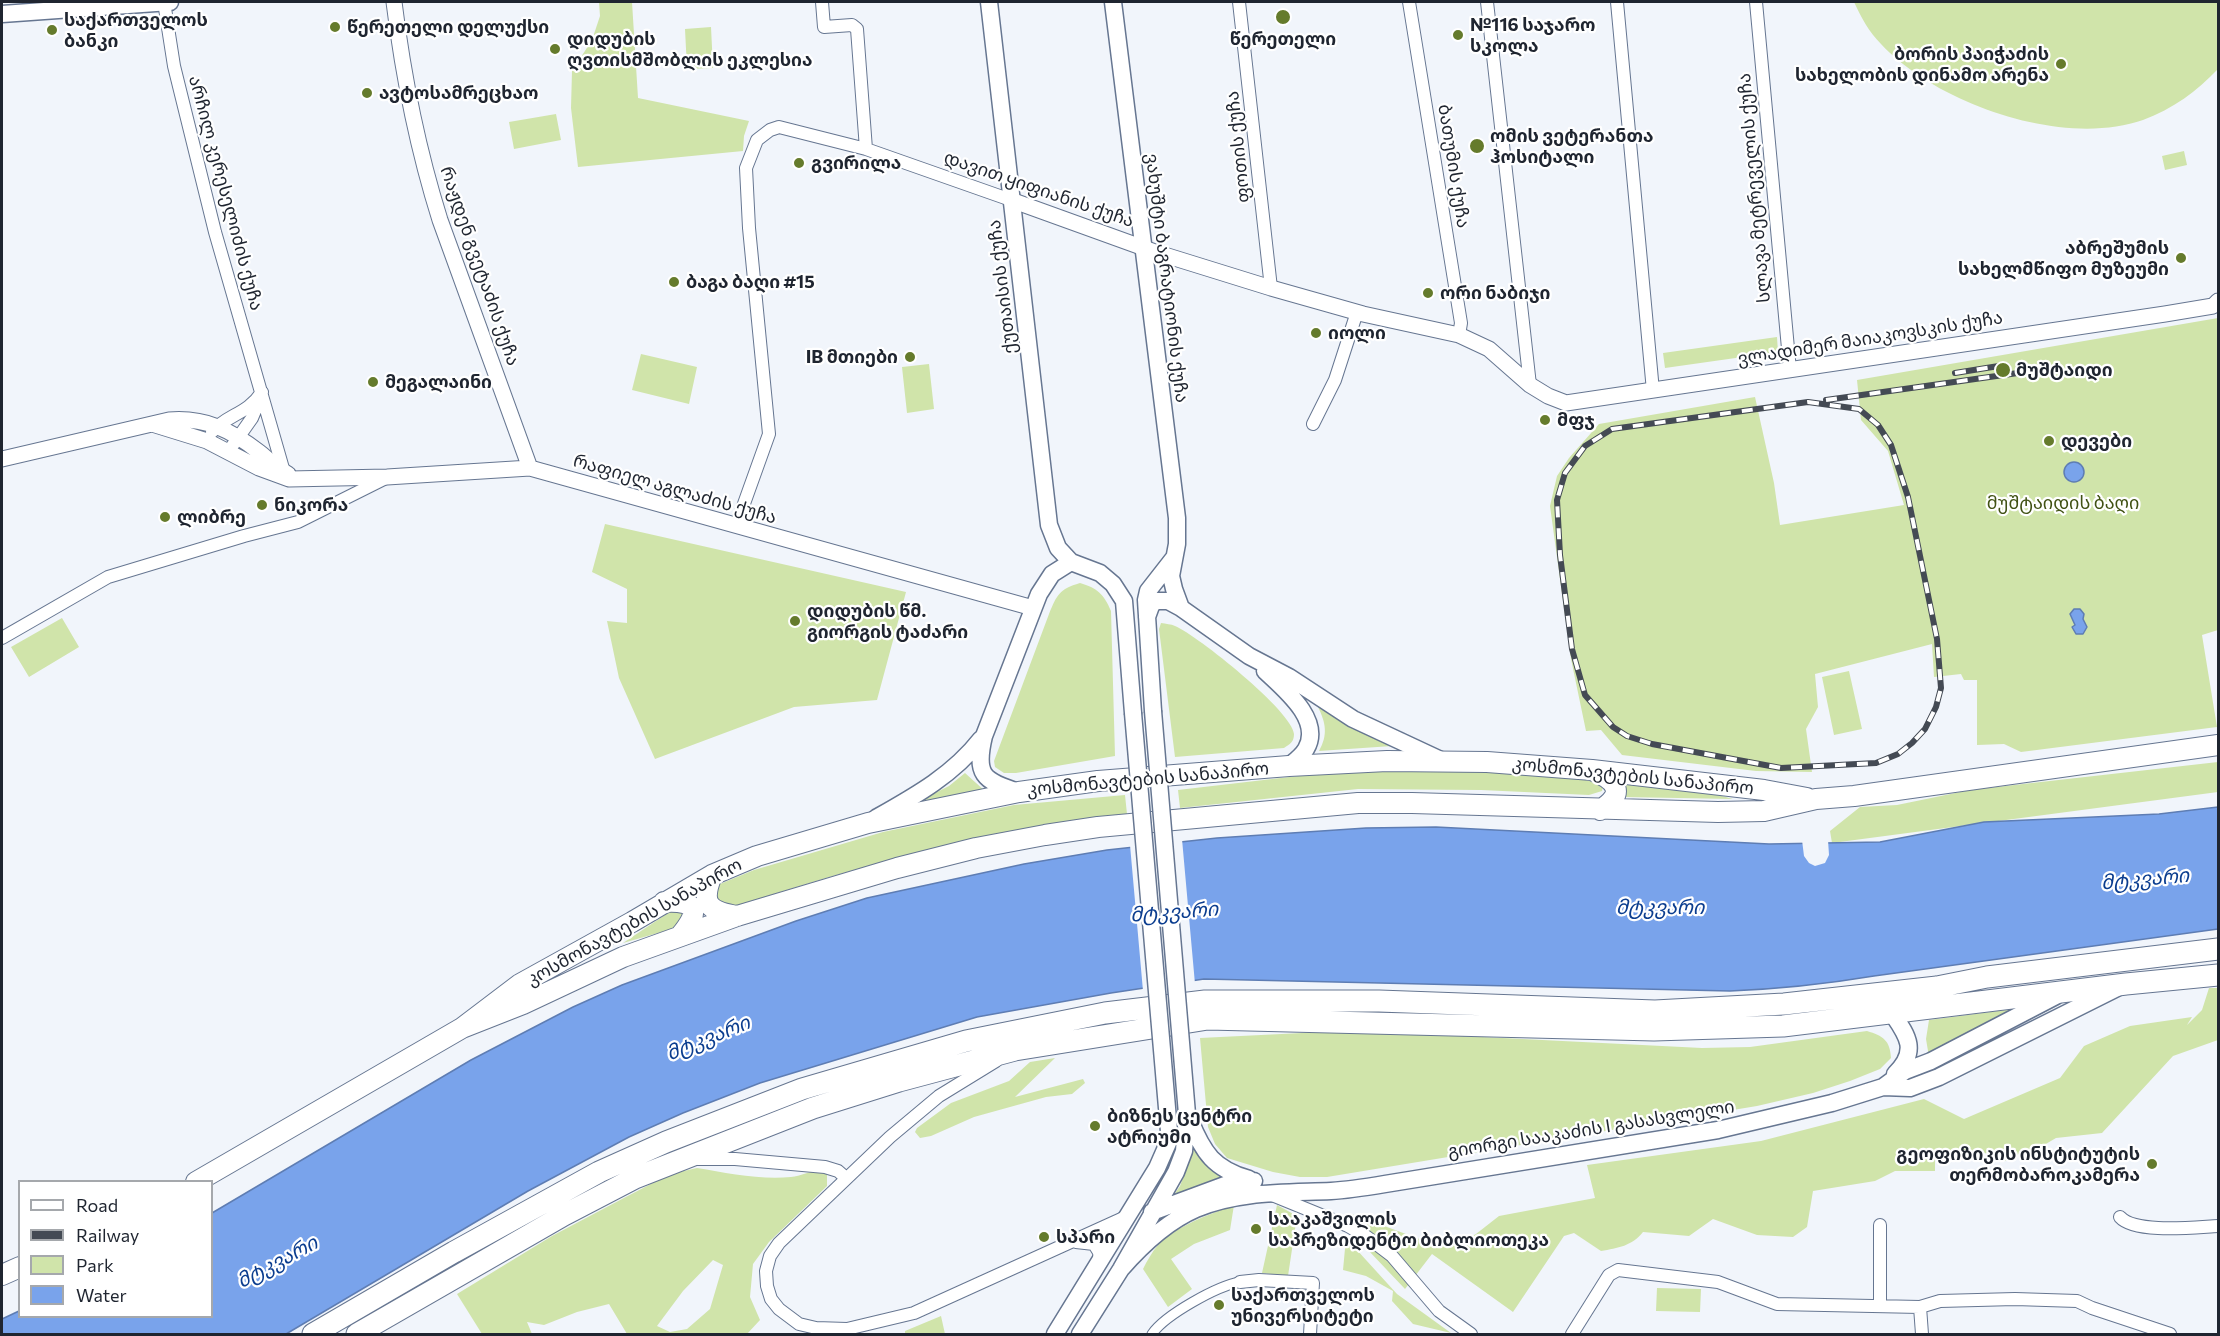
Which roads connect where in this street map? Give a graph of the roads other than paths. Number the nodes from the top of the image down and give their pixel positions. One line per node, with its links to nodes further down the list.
1 (164, 2): 2 (main road); 12 (main road); 23 (street, არჩილ კერესელიძის ქუჩა)
2 (170, 2)
3 (394, 2): 31 (street, რაჟდენ გვეტაძის ქუჩა)
4 (822, 2): 13 (street)
5 (989, 2): 14 (main road, ქუთაისის ქუჩა)
6 (1113, 2): 15 (main road, ვახუშტი ბაგრატიონის ქუჩა)
7 (1239, 2): 16 (street, ფოთის ქუჩა)
8 (1409, 2): 19 (street, ბათუმის ქუჩა)
9 (1487, 2): 21 (street)
10 (1617, 2): 22 (street)
11 (1756, 2): 20 (street, სლავა მეტრეველის ქუჩა)
12 (2, 14)
13 (866, 148): 14 (street, დავით ყიფიანის ქუჩა); 35 (street, დავით ყიფიანის ქუჩა)
14 (1011, 200): 15 (street, დავით ყიფიანის ქუჩა); 37 (main road, ქუთაისის ქუჩა)
15 (1144, 247): 16 (street, დავით ყიფიანის ქუჩა); 36 (main road, ვახუშტი ბაგრატიონის ქუჩა)
16 (1271, 288): 18 (street, დავით ყიფიანის ქუჩა)
17 (2218, 302): 20 (street, ვლადიმერ მაიაკოვსკის ქუჩა)
18 (1357, 312): 19 (street, დავით ყიფიანის ქუჩა); 25 (street)
19 (1459, 336): 21 (street, დავით ყიფიანის ქუჩა)
20 (1790, 370): 22 (street, ვლადიმერ მაიაკოვსკის ქუჩა)
21 (1530, 385): 22 (street, ვლადიმერ მაიაკოვსკის ქუჩა)
22 (1653, 391)
23 (262, 392): 26 (street); 27 (street); 32 (street, არჩილ კერესელიძის ქუჩა)
24 (152, 424): 26 (street, რაფიელ აგლაძის ქუჩა); 28 (street, რაფიელ აგლაძის ქუჩა); 30 (street, რაფიელ აგლაძის ქუჩა)
25 (1313, 424)
26 (218, 425): 27 (street, რაფიელ აგლაძის ქუჩა); 28 (street)
27 (239, 437): 29 (street); 32 (street, რაფიელ აგლაძის ქუჩა)
28 (207, 441): 29 (street, რაფიელ აგლაძის ქუჩა)
29 (228, 452): 34 (street, რაფიელ აგლაძის ქუჩა)
30 (2, 459)
31 (530, 468): 33 (street, რაფიელ აგლაძის ქუჩა); 35 (street, რაფიელ აგლაძის ქუჩა)
32 (284, 472): 34 (street, რაფიელ აგლაძის ქუჩა)
33 (387, 477): 34 (street, რაფიელ აგლაძის ქუჩა); 41 (street)
34 (299, 479)
35 (735, 526): 38 (street, რაფიელ აგლაძის ქუჩა)
36 (1173, 559): 39 (main road, ვახუშტი ბაგრატიონის ქუჩა); 40 (main road)
37 (1071, 561): 38 (main road); 74 (main road, bridge)
38 (1033, 608): 43 (main road)
39 (1181, 608): 40 (main road); 42 (main road)
40 (1147, 618): 66 (main road, bridge)
41 (2, 638)
42 (1250, 656): 45 (main road); 46 (main road)
43 (984, 736): 48 (main road); 51 (main road)
44 (2218, 745): 49 (main road, კოსმონავტების სანაპირო)
45 (1444, 761): 46 (main road, კოსმონავტების სანაპირო); 47 (main road, კოსმონავტების სანაპირო)
46 (1289, 766): 48 (main road, კოსმონავტების სანაპირო)
47 (1592, 770): 49 (main road, კოსმონავტების სანაპირო); 50 (main road)
48 (1019, 792): 51 (main road, კოსმონავტების სანაპირო)
49 (1816, 799): 50 (main road, კოსმონავტების სანაპირო)
50 (1600, 810): 54 (main road, კოსმონავტების სანაპირო)
51 (868, 823): 52 (main road, კოსმონავტების სანაპირო)
52 (712, 874): 53 (main road, კოსმონავტების სანაპირო); 54 (main road)
53 (664, 902): 55 (main road); 63 (main road, კოსმონავტების სანაპირო)
54 (737, 916): 55 (main road, კოსმონავტების სანაპირო)
55 (680, 936): 63 (main road, კოსმონავტების სანაპირო)
56 (2218, 949): 57 (highway)
57 (2142, 959): 60 (highway); 61 (highway)
58 (2218, 975): 59 (highway)
59 (2126, 984): 60 (highway); 65 (main road, გიორგი სააკაძის I გასასვლელი)
60 (2066, 991): 62 (highway); 65 (main road, გიორგი სააკაძის I გასასვლელი)
61 (1880, 993): 62 (main road); 89 (highway)
62 (1892, 1012): 64 (highway); 65 (main road)
63 (462, 1028): 69 (main road, კოსმონავტების სანაპირო)
64 (1015, 1050): 67 (highway); 68 (street)
65 (1883, 1087): 71 (main road, გიორგი სააკაძის I გასასვლელი)
66 (1189, 1124): 70 (main road, გიორგი სააკაძის I გასასვლელი); 73 (main road)
67 (680, 1159): 68 (street); 90 (highway)
68 (846, 1178): 79 (street)
69 (199, 1180)
70 (1254, 1181): 71 (main road, გიორგი სააკაძის I გასასვლელი); 73 (main road, გიორგი სააკაძის I გასასვლელი)
71 (1302, 1191): 72 (main road, გიორგი სააკაძის I გასასვლელი)
72 (1272, 1194): 82 (main road, გიორგი სააკაძის I გასასვლელი); 95 (street)
73 (1154, 1211): 78 (main road, გიორგი სააკაძის I გასასვლელი); 82 (main road)
74 (1128, 1216): 78 (main road); 79 (street)
75 (2120, 1217): 77 (street)
76 (1880, 1225): 85 (street)
77 (2218, 1226)
78 (1114, 1239): 80 (main road)
79 (1074, 1242): 80 (street)
80 (1100, 1262): 91 (main road)
81 (18, 1269): 83 (main road)
82 (1121, 1269): 92 (main road)
83 (2, 1275)
84 (1240, 1282): 93 (street); 94 (street)
85 (1880, 1305): 86 (street); 87 (street)
86 (1920, 1307): 88 (street); 96 (street)
87 (1573, 1334)
88 (2169, 1334)
89 (313, 1335)
90 (357, 1335)
91 (1055, 1335)
92 (1080, 1335)
93 (1152, 1335)
94 (1310, 1335)
95 (1471, 1335)
96 (1922, 1335)

